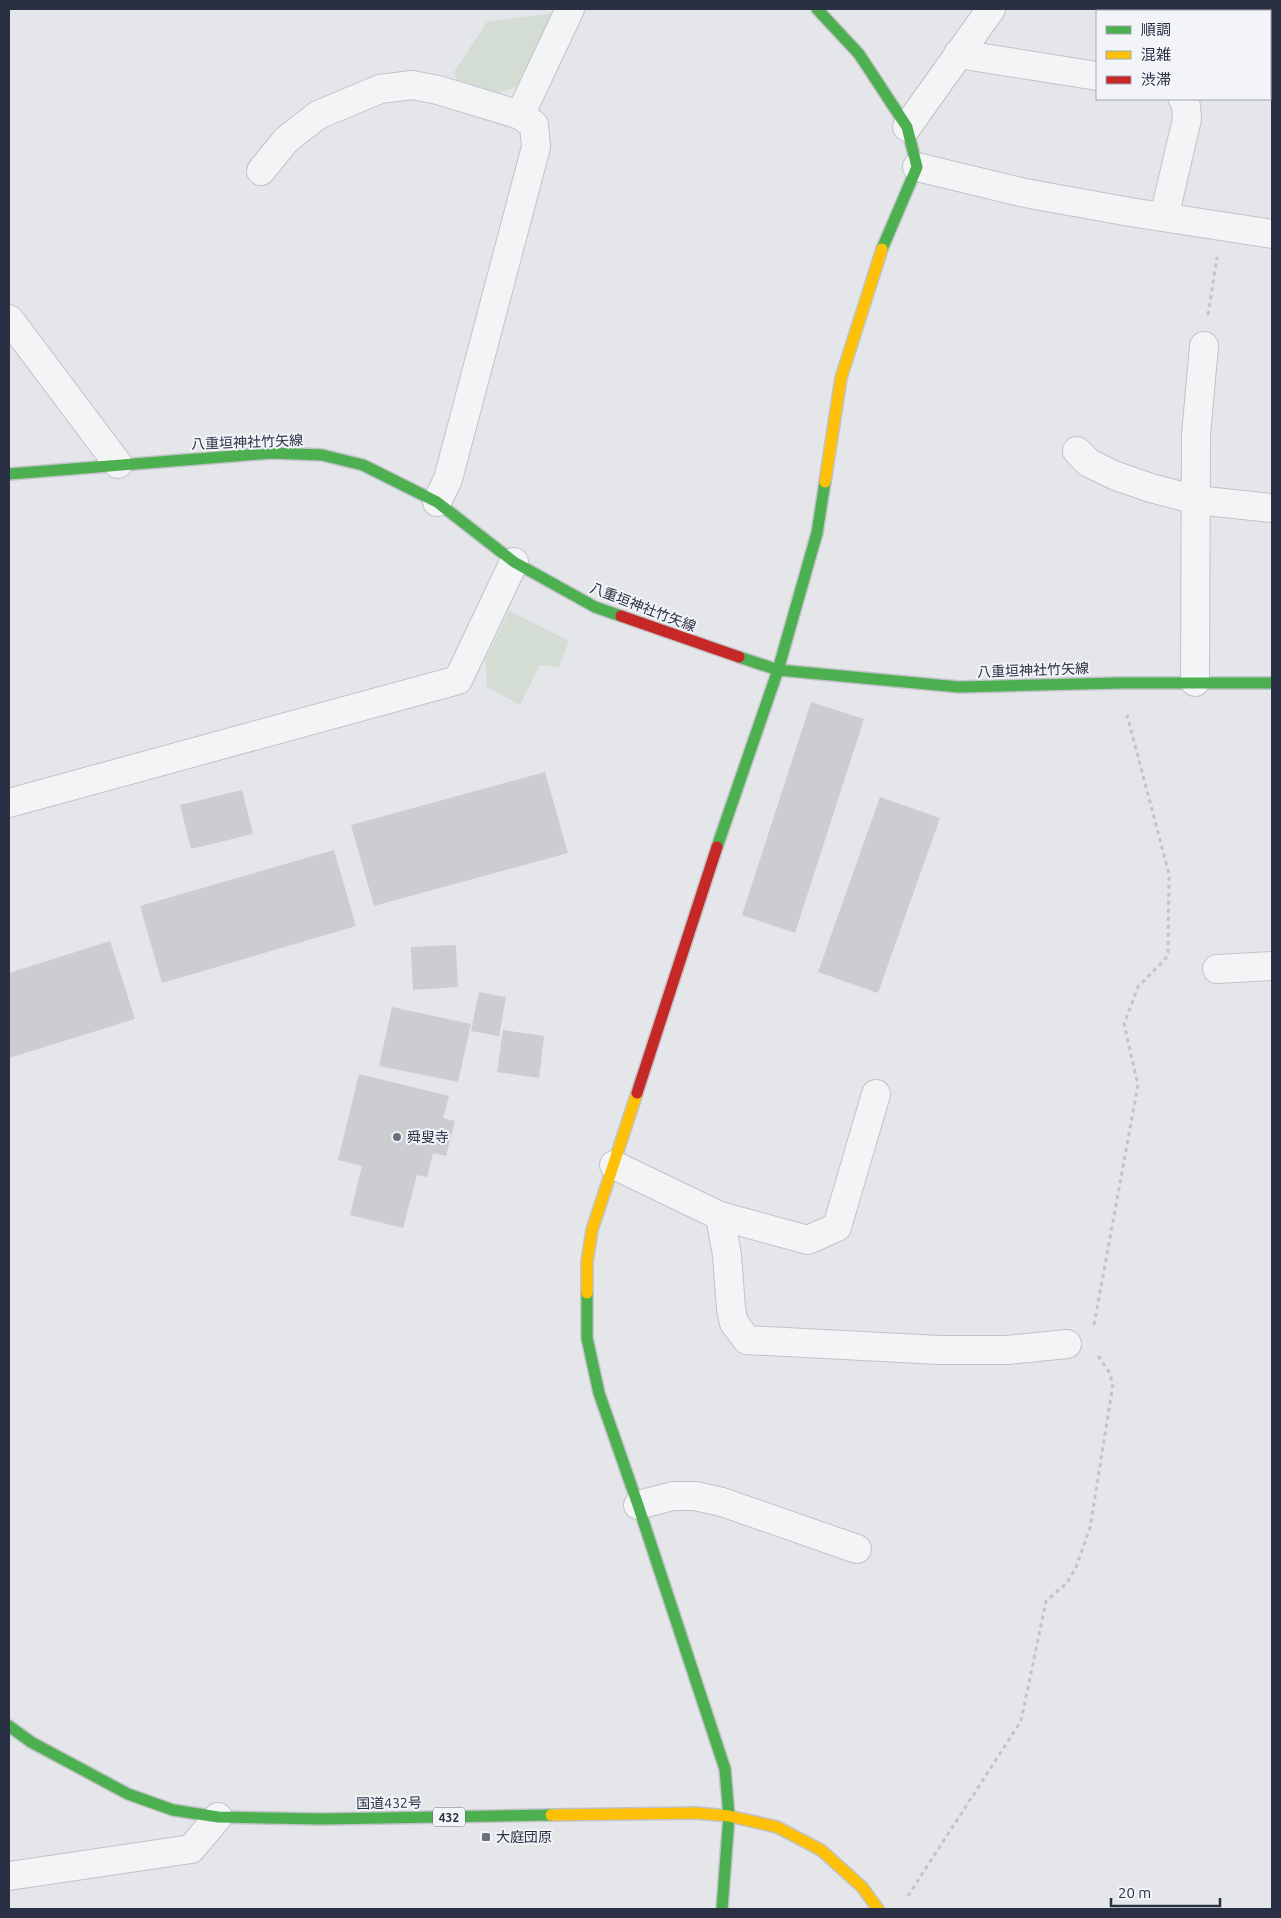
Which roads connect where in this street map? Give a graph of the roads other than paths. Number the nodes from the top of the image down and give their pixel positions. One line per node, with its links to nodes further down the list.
1 (570, 9): 7 (street)
2 (817, 9): 8 (main road)
3 (991, 9): 4 (street)
4 (958, 54): 5 (street); 8 (street)
5 (1096, 76)
6 (1183, 100): 11 (street)
7 (520, 115): 10 (street); 19 (street)
8 (907, 127): 9 (main road)
9 (917, 167): 11 (street); 22 (main road)
10 (261, 171)
11 (1164, 217): 12 (street)
12 (1272, 234)
13 (9, 319): 16 (street)
14 (1204, 346): 18 (street)
15 (1077, 451): 18 (street)
16 (118, 464): 17 (main road, 八重垣神社竹矢線); 19 (main road, 八重垣神社竹矢線)
17 (9, 474)
18 (1196, 500): 20 (street); 23 (street)
19 (437, 502): 21 (main road, 八重垣神社竹矢線)
20 (1272, 508)
21 (514, 562): 22 (main road, 八重垣神社竹矢線); 25 (street)
22 (778, 670): 23 (main road, 八重垣神社竹矢線); 29 (main road)
23 (1196, 682): 24 (main road, 八重垣神社竹矢線)
24 (1272, 683)
25 (9, 803)
26 (1272, 966): 27 (street)
27 (1216, 969)
28 (876, 1094): 30 (street)
29 (614, 1165): 30 (street); 32 (main road)
30 (720, 1216): 31 (street)
31 (1080, 1339)
32 (638, 1505): 33 (street); 35 (main road)
33 (858, 1549)
34 (9, 1726): 36 (main road, 国道432号 / 432)
35 (729, 1816): 36 (main road, 国道432号 / 432); 38 (main road); 39 (main road, 国道432号 / 432)
36 (218, 1817): 37 (street)
37 (9, 1876)
38 (722, 1909)
39 (878, 1909)

